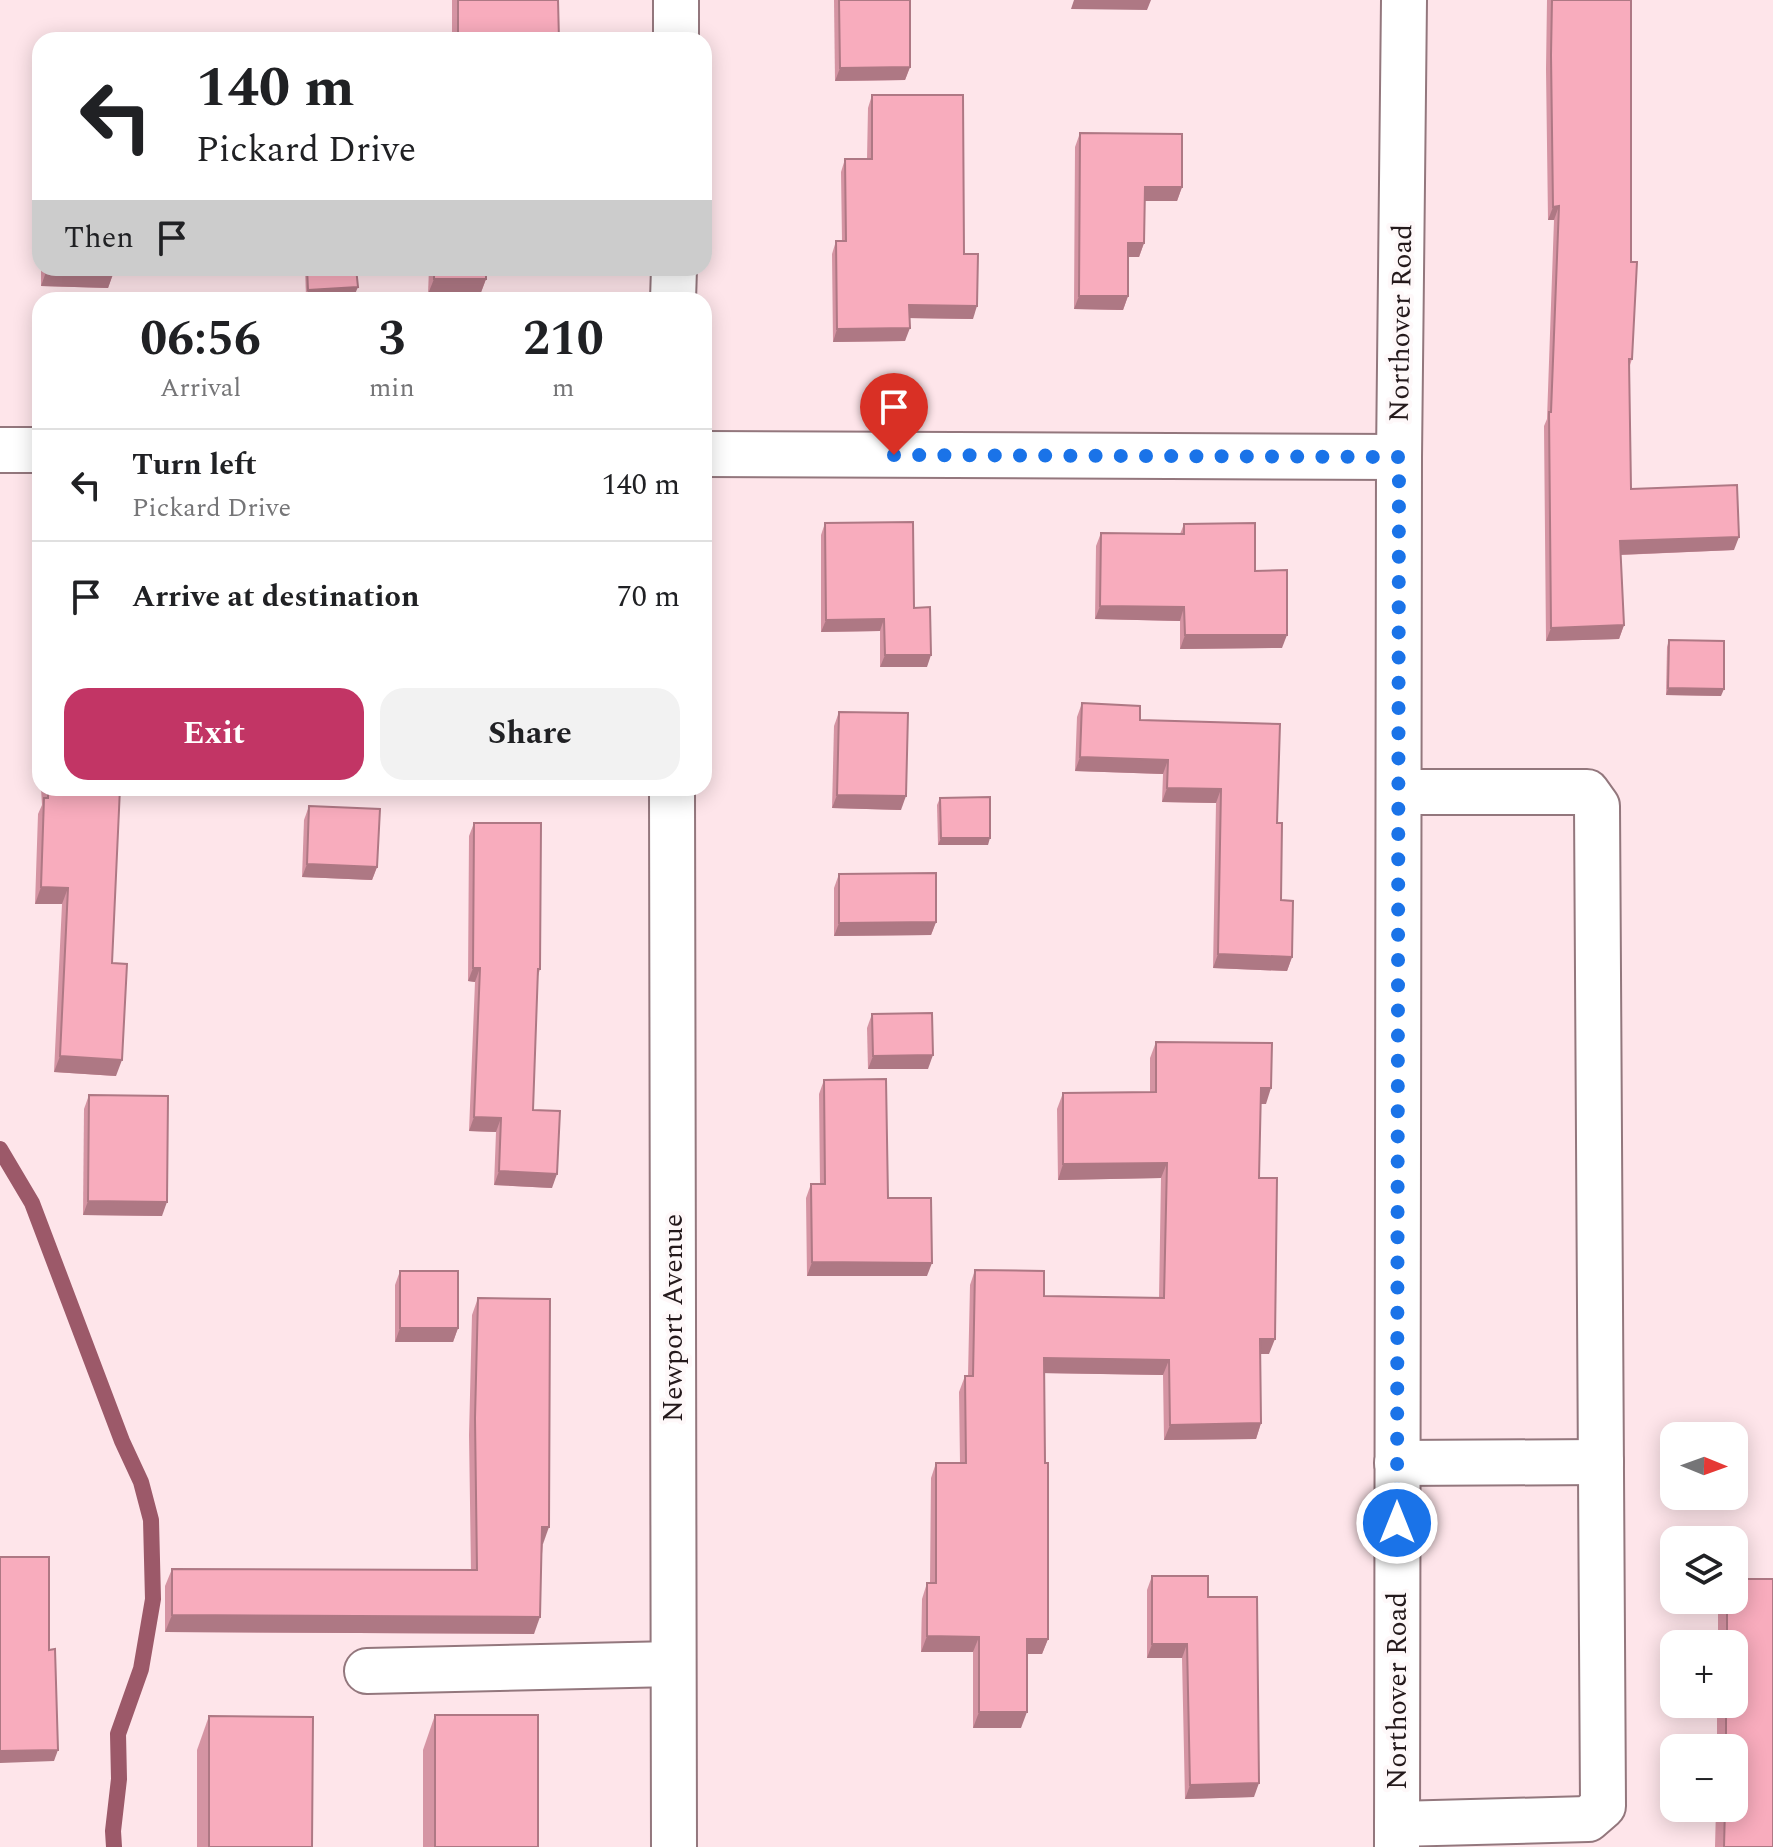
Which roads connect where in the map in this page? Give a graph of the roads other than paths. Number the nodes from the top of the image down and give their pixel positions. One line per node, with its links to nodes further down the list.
1 (676, 0): 3 (street)
2 (1404, 0): 7 (street, Northover Road)
3 (676, 32)
4 (0, 450): 5 (street)
5 (32, 450)
6 (712, 454): 7 (street)
7 (1399, 457): 8 (street, Northover Road)
8 (1399, 792): 10 (street); 11 (street, Northover Road)
9 (672, 796): 12 (street, Newport Avenue)
10 (1601, 1462): 11 (street); 14 (street)
11 (1397, 1463): 14 (street, Northover Road)
12 (673, 1664): 13 (street); 15 (street, Newport Avenue)
13 (367, 1671)
14 (1397, 1836)
15 (674, 1847)

